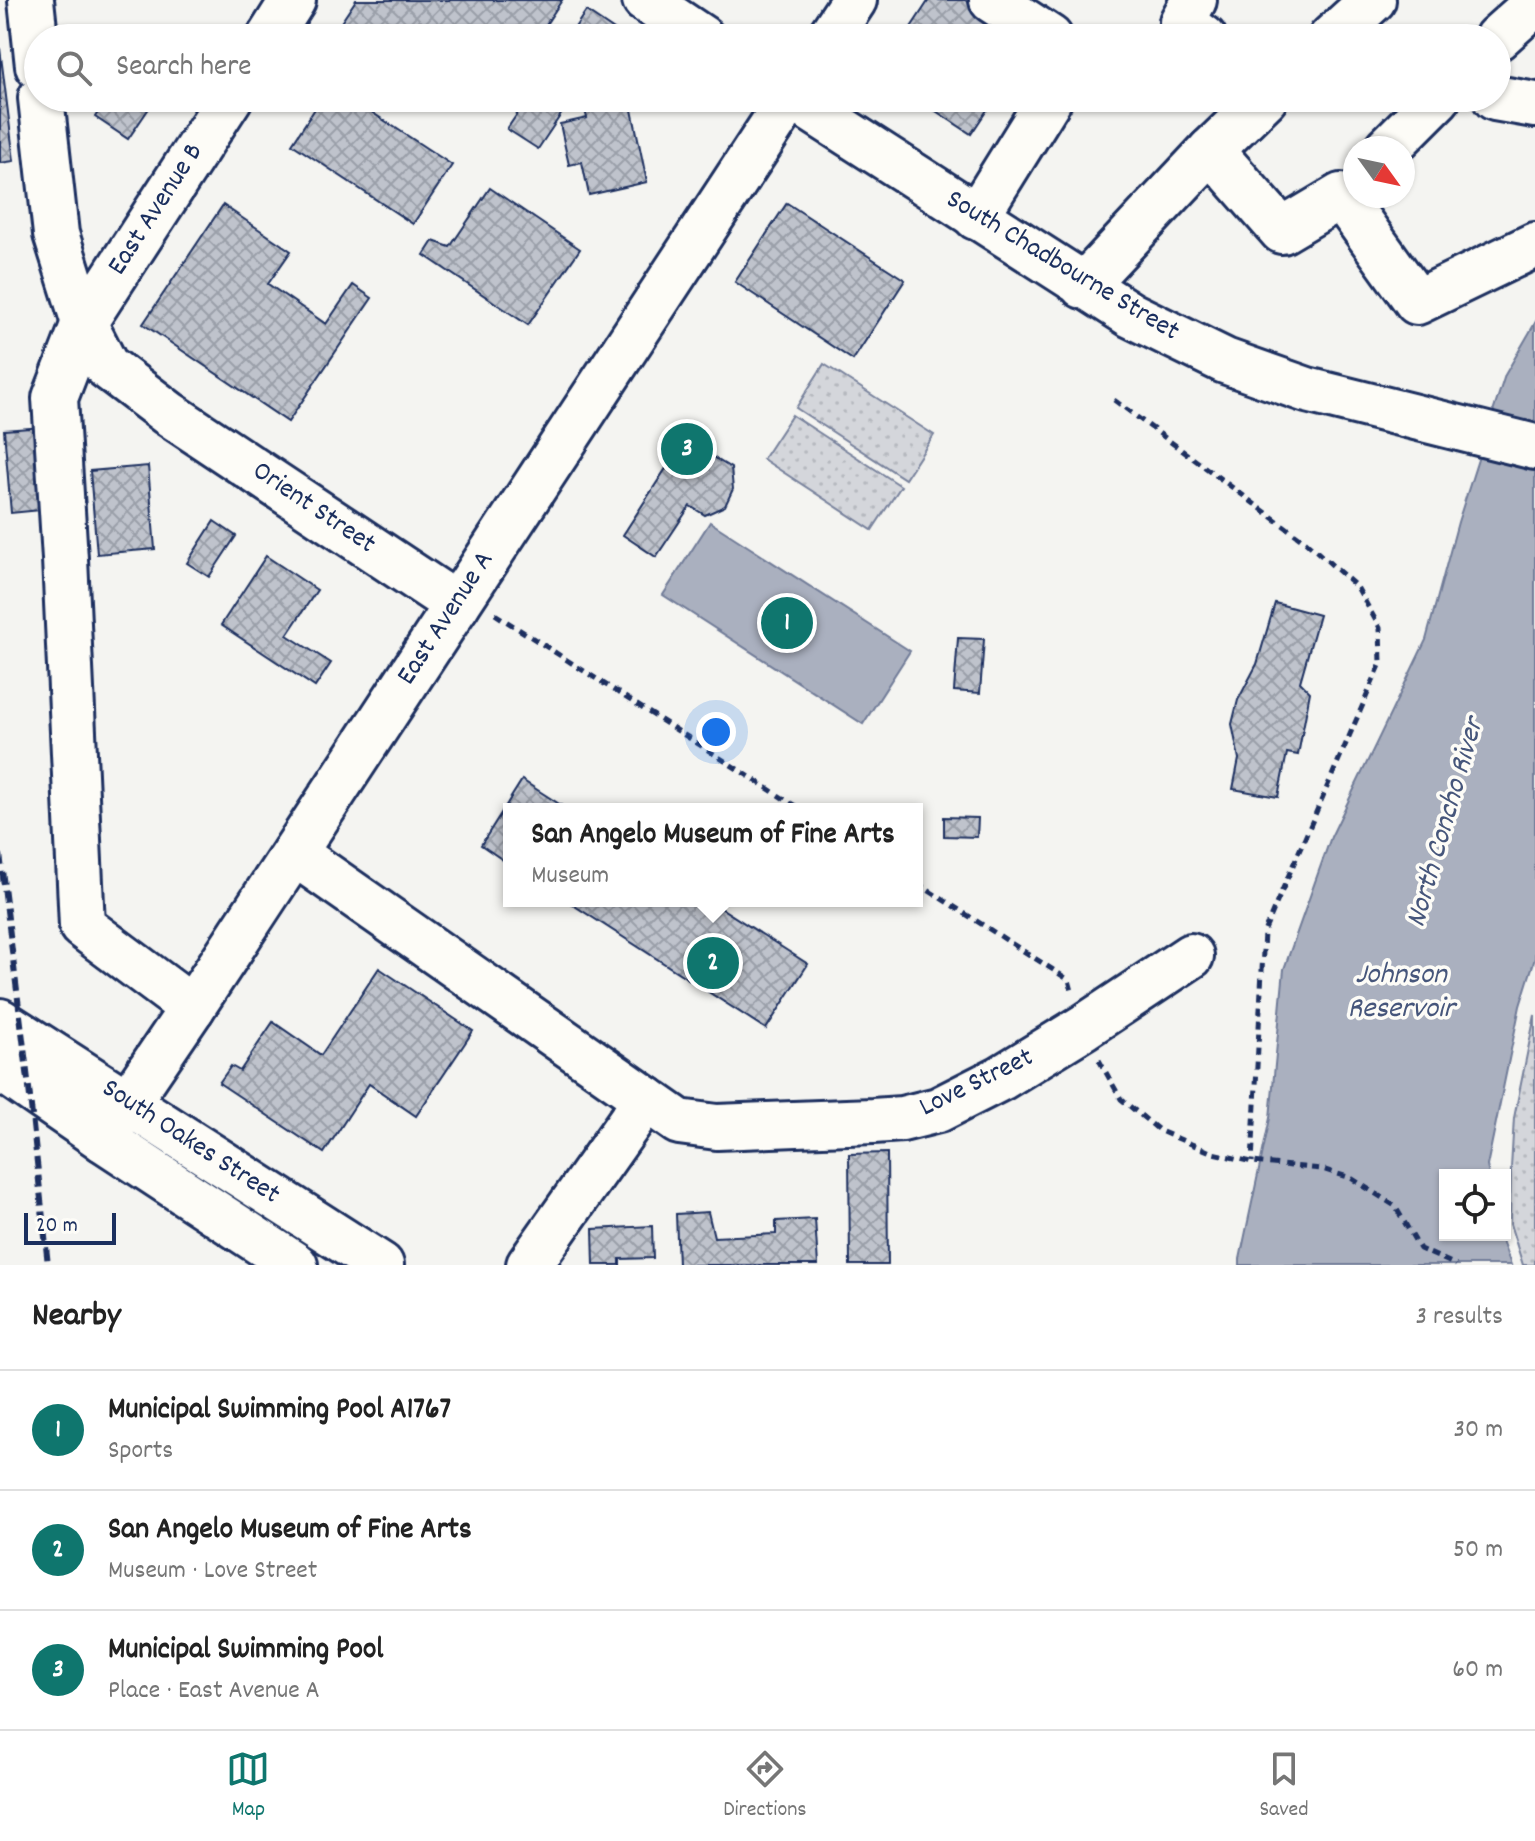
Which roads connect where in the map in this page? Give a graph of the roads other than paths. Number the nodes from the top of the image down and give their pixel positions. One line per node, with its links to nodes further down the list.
1 (31, 0): 9 (street)
2 (293, 0): 10 (street)
3 (645, 0): 11 (street)
4 (854, 0): 12 (street)
5 (992, 0): 13 (street)
6 (1194, 0): 14 (street)
7 (1373, 0): 15 (street)
8 (1535, 4): 16 (street)
9 (34, 24)
10 (278, 24)
11 (681, 24)
12 (838, 24)
13 (1029, 24)
14 (1185, 24)
15 (1346, 24)
16 (1511, 25)
17 (1511, 101): 18 (street)
18 (1535, 105)
19 (43, 112): 33 (street, Orient Street)
20 (221, 112): 33 (street, East Avenue B)
21 (782, 112): 35 (street, East Avenue A)
22 (813, 112): 30 (street, South Chadbourne Street)
23 (1041, 112): 30 (street)
24 (1250, 112): 27 (street)
25 (1424, 112): 26 (street)
26 (1400, 136)
27 (1211, 150): 28 (street); 32 (street)
28 (1343, 192)
29 (1360, 208): 31 (street)
30 (976, 217): 32 (street, South Chadbourne Street)
31 (1535, 245)
32 (1083, 286): 34 (street, South Chadbourne Street)
33 (84, 323): 35 (street, Orient Street); 38 (street, East Avenue B)
34 (1535, 447)
35 (460, 599): 36 (street, East Avenue A)
36 (294, 853): 38 (street, East Avenue A); 41 (street, Love Street)
37 (1191, 956): 41 (street, Love Street)
38 (192, 1008): 42 (street, East Avenue A)
39 (0, 1021): 42 (street, South Oakes Street)
40 (0, 1068): 43 (street, South Oakes Street)
41 (646, 1099): 46 (street)
42 (128, 1103): 43 (street, East Avenue A); 45 (street, South Oakes Street)
43 (103, 1139): 44 (street, South Oakes Street)
44 (295, 1265)
45 (381, 1265)
46 (529, 1265)

